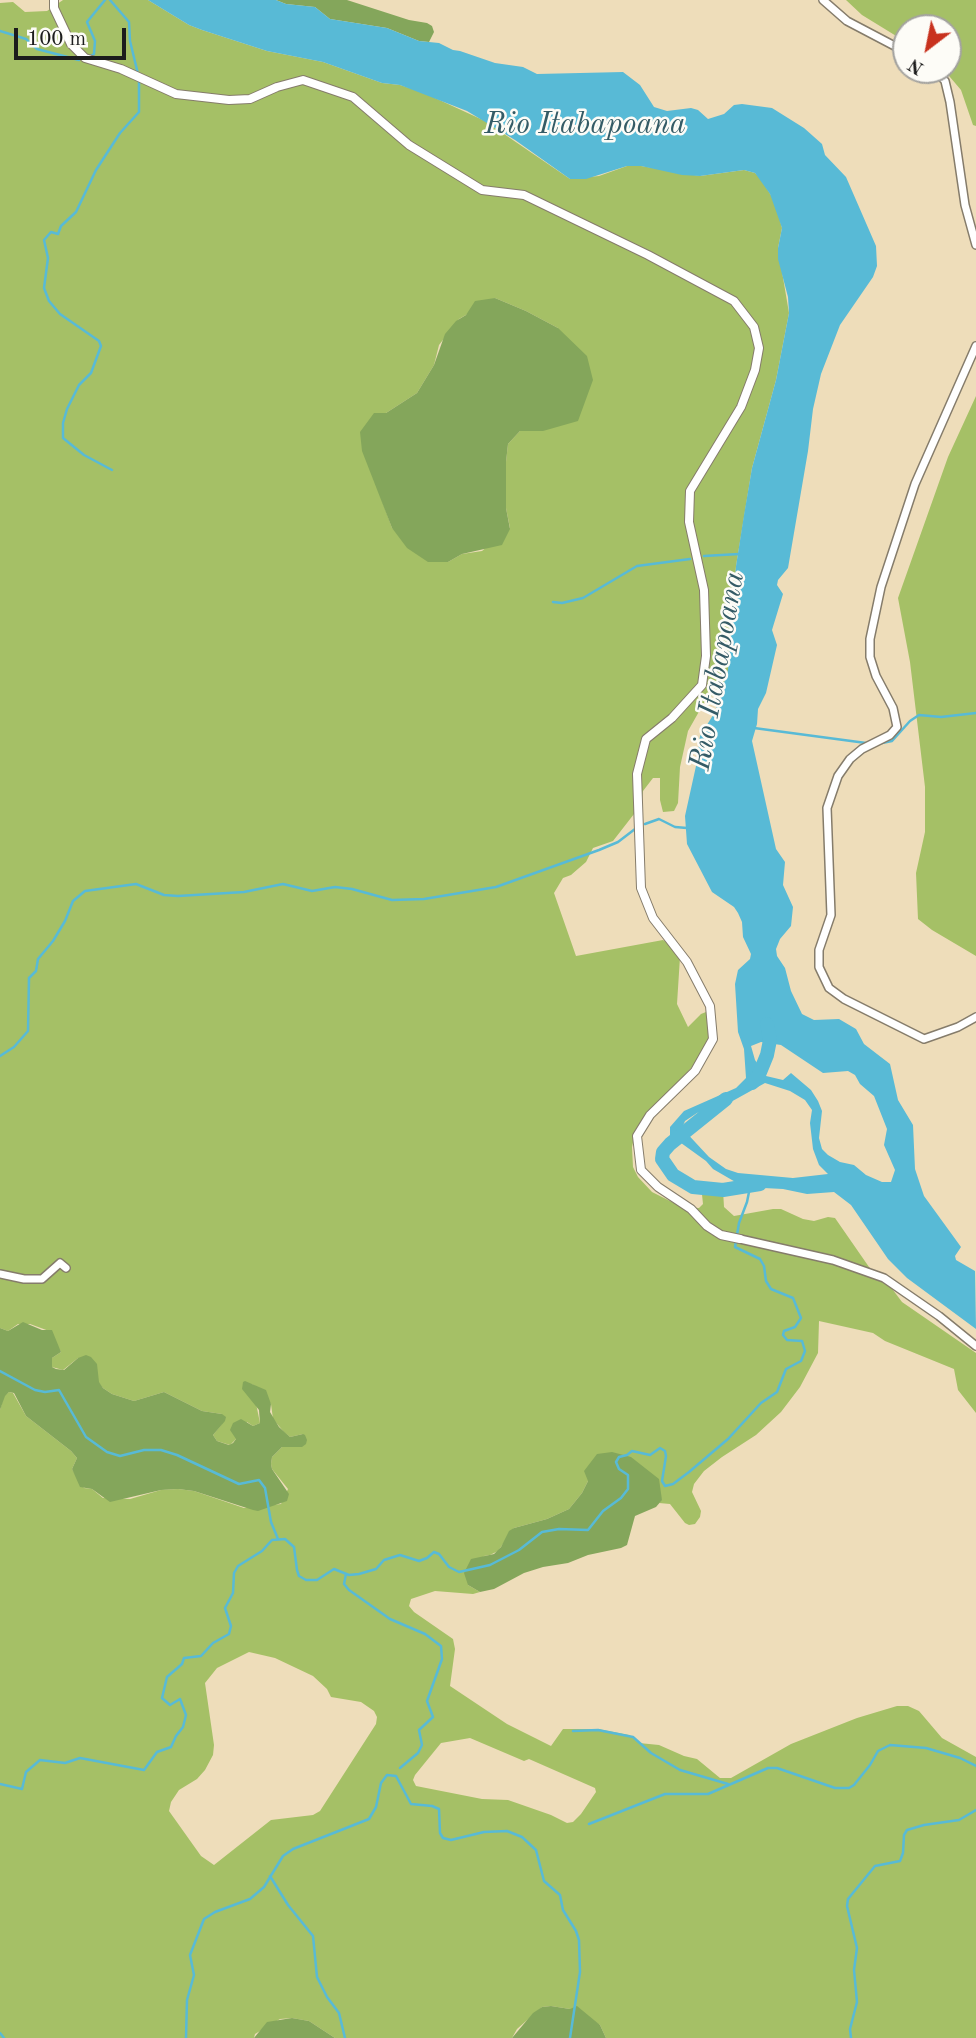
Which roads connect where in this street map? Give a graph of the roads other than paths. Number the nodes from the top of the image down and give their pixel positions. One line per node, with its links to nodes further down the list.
1 (54, 0): 8 (street)
2 (823, 0): 3 (street)
3 (892, 45)
4 (946, 84): 5 (street)
5 (976, 245)
6 (976, 345): 7 (street)
7 (976, 1017)
8 (736, 1238): 11 (street)
9 (66, 1268): 10 (street)
10 (0, 1273)
11 (976, 1346)

